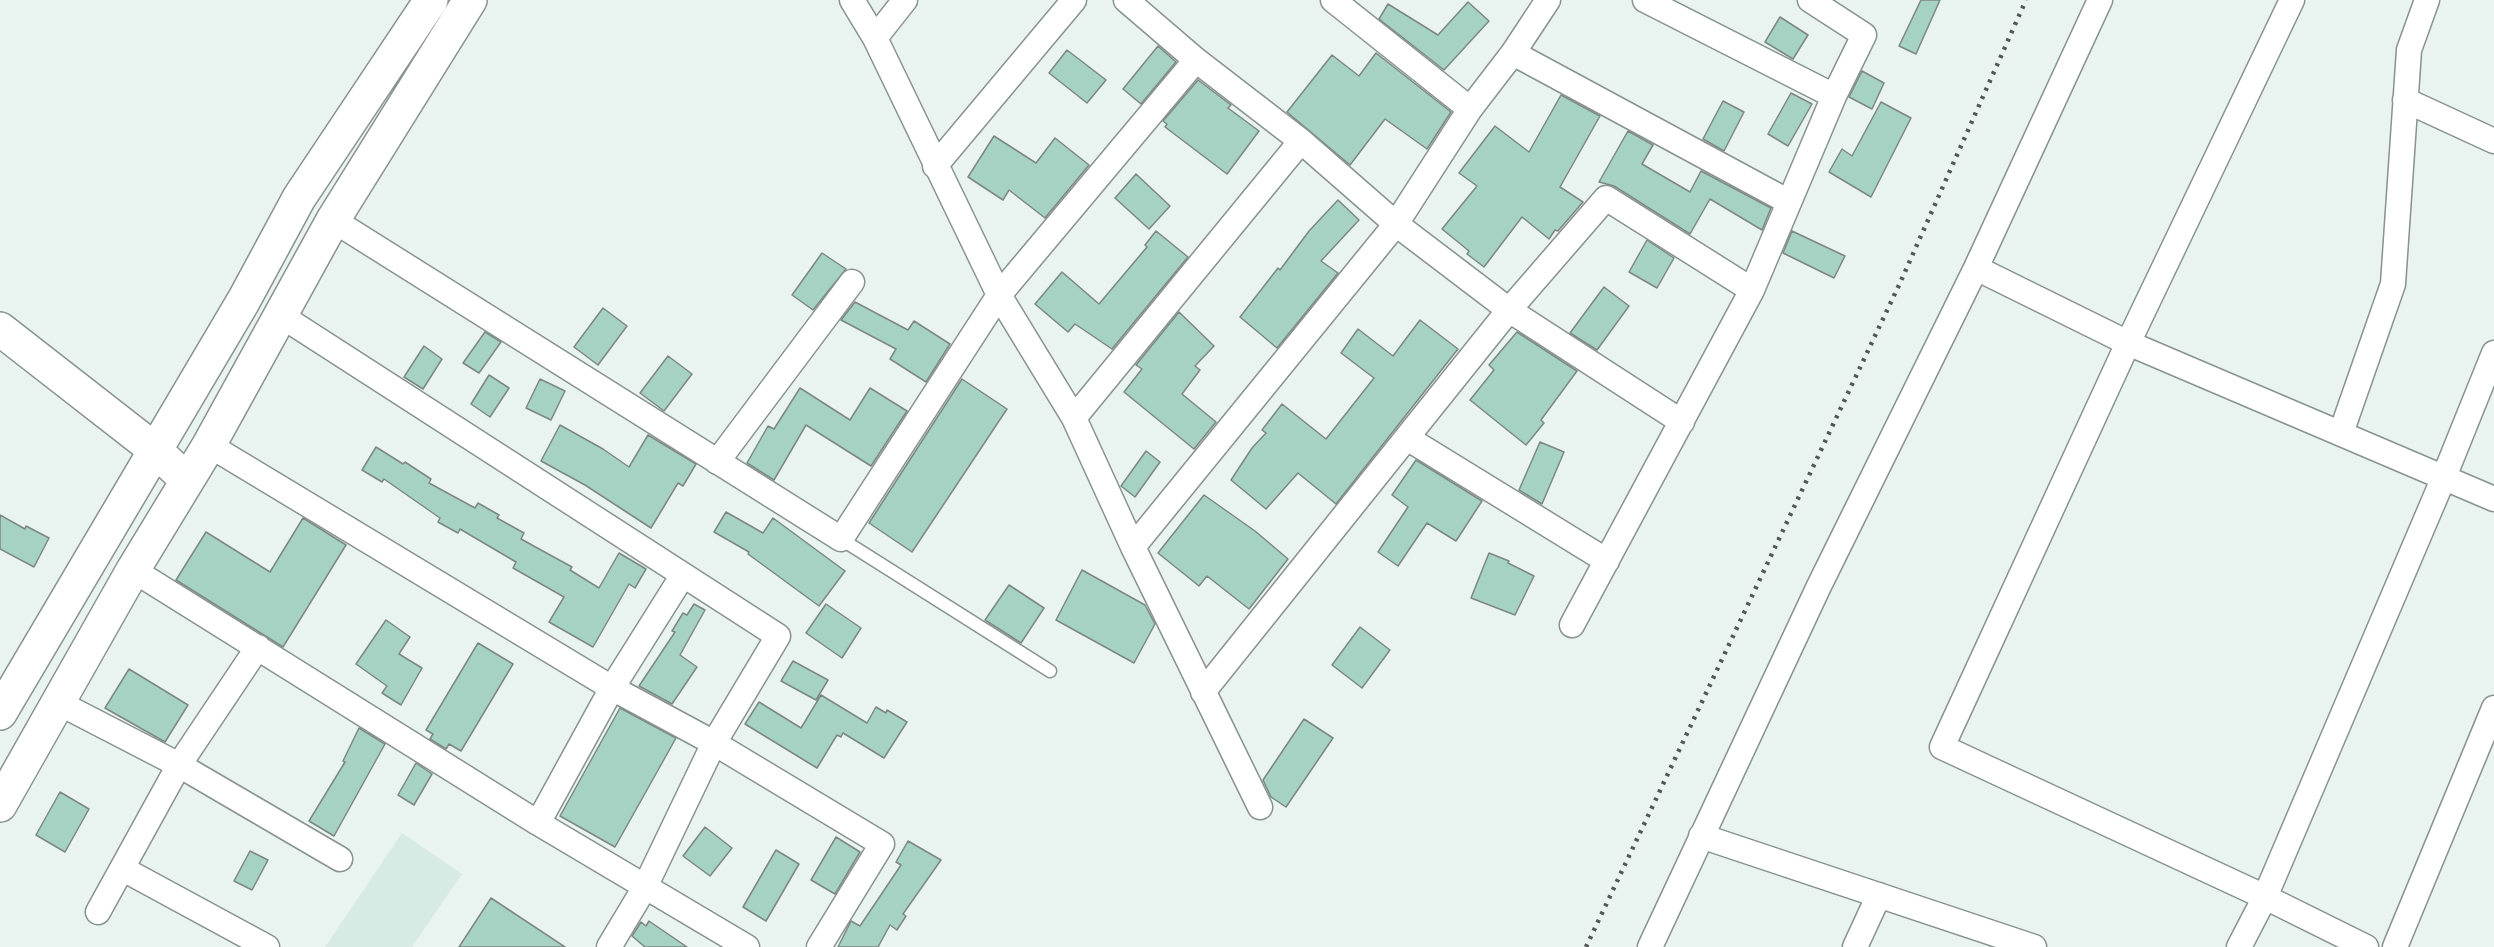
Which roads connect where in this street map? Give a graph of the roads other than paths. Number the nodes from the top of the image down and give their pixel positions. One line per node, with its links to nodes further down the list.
1 (430, 0): 40 (main road)
2 (470, 0): 24 (main road)
3 (852, 0): 14 (street)
4 (905, 0): 14 (street)
5 (1074, 0): 22 (street)
6 (1126, 0): 16 (street)
7 (1333, 0): 19 (street)
8 (1548, 0): 15 (street)
9 (1645, 0): 17 (street)
10 (1809, 0): 17 (street)
11 (2100, 0): 26 (street)
12 (2292, 0): 33 (street)
13 (2427, 0): 18 (street)
14 (875, 38): 22 (street)
15 (1513, 53): 19 (street); 23 (street)
16 (1196, 60): 20 (street); 29 (street)
17 (1834, 96): 23 (street)
18 (2405, 100): 21 (street); 37 (street)
19 (1470, 109): 25 (street)
20 (1301, 141): 25 (street); 35 (street)
21 (2494, 141)
22 (935, 166): 29 (street)
23 (1789, 202): 28 (street)
24 (333, 220): 31 (main road); 41 (street)
25 (1396, 224): 30 (street); 46 (street)
26 (1976, 268): 33 (street); 63 (street)
27 (852, 282): 41 (street)
28 (1752, 290): 30 (street); 36 (street)
29 (999, 295): 35 (street); 45 (street)
30 (1509, 310): 36 (street); 38 (street)
31 (280, 315): 39 (main road); 49 (street)
32 (0, 329): 40 (main road)
33 (2128, 343): 37 (street); 68 (street)
34 (2494, 353): 42 (street)
35 (1074, 418): 46 (street)
36 (1682, 422): 47 (street)
37 (2341, 433): 42 (street)
38 (1407, 438): 47 (street); 54 (street)
39 (209, 445): 43 (main road); 53 (street)
40 (154, 449): 43 (main road); 57 (main road)
41 (717, 462): 45 (street)
42 (2444, 477): 44 (street); 68 (street)
43 (187, 480): 48 (main road)
44 (2494, 499)
45 (841, 539): 52 (lane)
46 (1133, 547): 54 (street)
47 (1607, 561): 50 (street)
48 (133, 570): 51 (street); 55 (main road)
49 (683, 575): 53 (street); 58 (street)
50 (1572, 624)
51 (258, 647): 59 (street); 62 (street)
52 (1050, 671)
53 (612, 688): 58 (street); 62 (street)
54 (1203, 692): 61 (street)
55 (59, 703): 59 (street); 60 (main road)
56 (2494, 708): 81 (street)
57 (0, 713)
58 (714, 743): 66 (street); 75 (street)
59 (179, 765): 64 (street); 65 (street)
60 (0, 806)
61 (1260, 807)
62 (538, 823): 66 (street)
63 (1701, 836): 67 (street); 76 (street)
64 (340, 859)
65 (123, 869): 69 (street); 71 (street)
66 (645, 887): 73 (street); 74 (street)
67 (1879, 895): 70 (street); 77 (street)
68 (2265, 897): 79 (street); 80 (street)
69 (98, 912)
70 (1973, 937): 78 (street)
71 (232, 939): 72 (street)
72 (267, 947)
73 (609, 947)
74 (747, 947)
75 (819, 947)
76 (1650, 947)
77 (1855, 947)
78 (2034, 947)
79 (2239, 947)
80 (2366, 947)
81 (2395, 947)

